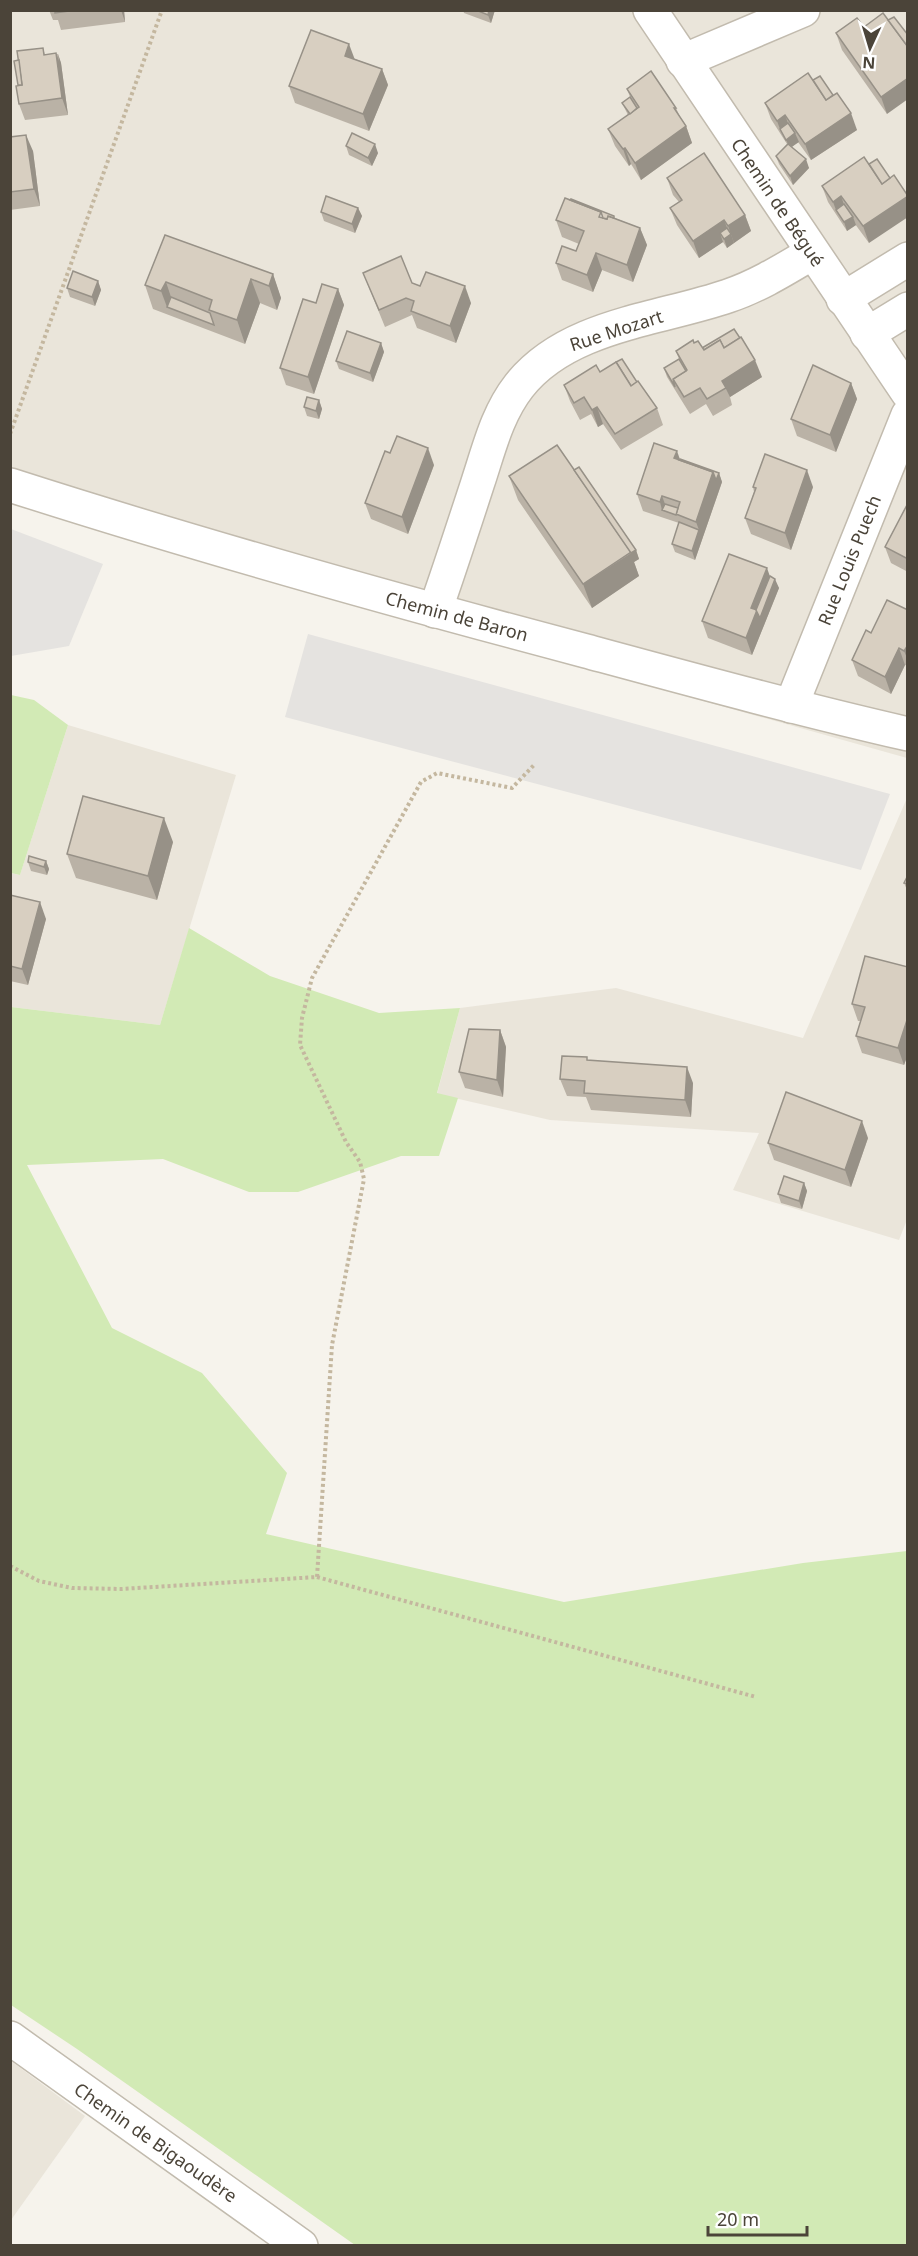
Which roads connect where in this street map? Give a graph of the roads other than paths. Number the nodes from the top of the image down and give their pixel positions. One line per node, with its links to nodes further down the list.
1 (650, 10): 3 (street, Chemin de Bégué)
2 (803, 10): 3 (street)
3 (683, 61): 4 (street, Chemin de Bégué)
4 (812, 253): 6 (street, Chemin de Bégué); 12 (street, Rue Mozart)
5 (908, 259): 6 (street)
6 (843, 299): 8 (street, Chemin de Bégué)
7 (908, 309): 8 (street)
8 (867, 334): 9 (street, Chemin de Bégué)
9 (908, 393)
10 (908, 415): 13 (street, Rue Louis Puech)
11 (10, 485): 12 (street, Chemin de Baron)
12 (435, 611): 13 (street, Chemin de Baron)
13 (791, 706): 14 (street, Chemin de Baron)
14 (908, 734)
15 (10, 2038): 16 (street, Chemin de Bigaoudère)
16 (301, 2246)

